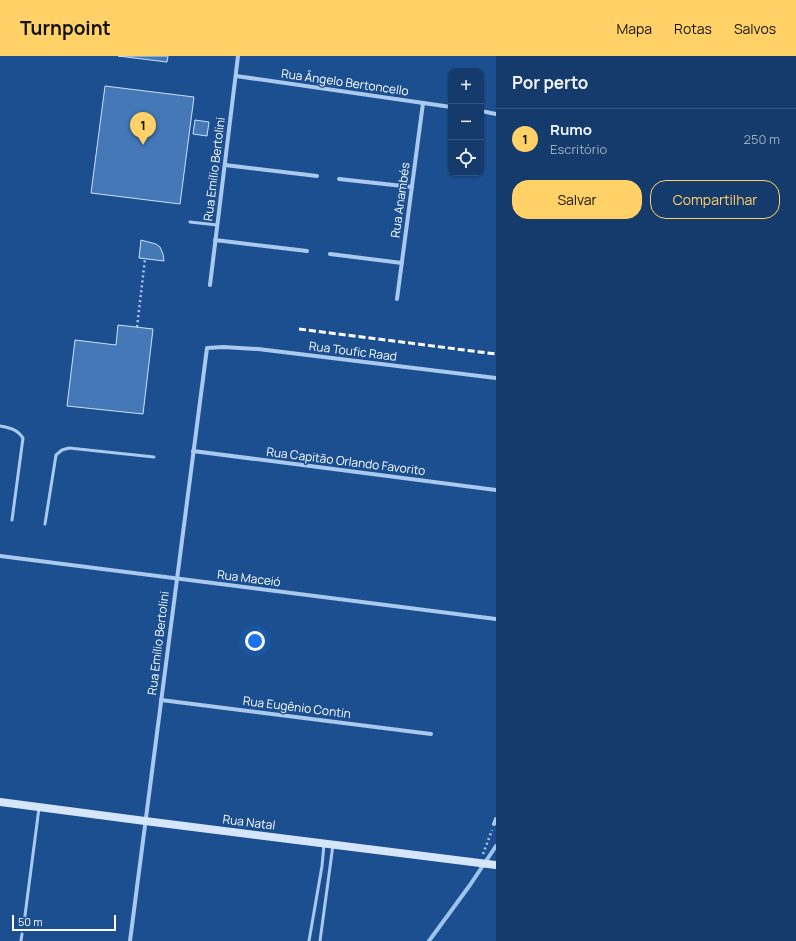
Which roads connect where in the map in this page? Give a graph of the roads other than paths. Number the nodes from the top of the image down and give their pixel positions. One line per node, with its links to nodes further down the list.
1 (238, 56): 2 (street, Rua Emílio Bertolini)
2 (236, 76): 3 (street, Rua Ângelo Bertoncello); 7 (street, Rua Emílio Bertolini)
3 (423, 103): 4 (street, Rua Ângelo Bertoncello); 10 (street, Rua Anambés)
4 (448, 107)
5 (484, 112): 6 (street)
6 (496, 114)
7 (225, 165): 8 (street); 12 (street, Rua Emílio Bertolini)
8 (317, 176)
9 (339, 179): 10 (street)
10 (412, 187): 16 (street, Rua Anambés)
11 (190, 222): 12 (lane)
12 (217, 225): 13 (street, Rua Emílio Bertolini)
13 (215, 240): 14 (street); 17 (street, Rua Emílio Bertolini)
14 (307, 251)
15 (330, 254): 16 (street)
16 (402, 263): 18 (street, Rua Anambés)
17 (210, 285)
18 (397, 299)
19 (207, 348): 20 (street, Rua Toufic Raad); 22 (street, Rua Emílio Bertolini)
20 (496, 378)
21 (0, 426): 25 (lane)
22 (193, 451): 24 (street, Rua Capitão Orlando Favorito); 28 (street, Rua Emílio Bertolini)
23 (154, 457): 26 (lane)
24 (496, 490)
25 (12, 520)
26 (45, 524)
27 (0, 556): 28 (street, Rua Maceió)
28 (177, 579): 29 (street, Rua Maceió); 30 (street, Rua Emílio Bertolini)
29 (496, 619)
30 (161, 700): 31 (street, Rua Eugênio Contin); 35 (street, Rua Emílio Bertolini)
31 (430, 734)
32 (0, 802): 33 (street, Rua Natal)
33 (40, 807): 35 (street, Rua Natal); 40 (lane)
34 (496, 818): 36 (street)
35 (145, 822): 37 (street, Rua Natal); 43 (street, Rua Emílio Bertolini)
36 (494, 824)
37 (324, 844): 38 (street, Rua Natal); 44 (lane)
38 (333, 845): 39 (street, Rua Natal); 45 (lane)
39 (496, 865)
40 (24, 923)
41 (22, 934): 42 (lane)
42 (21, 941)
43 (130, 941)
44 (309, 941)
45 (320, 941)

